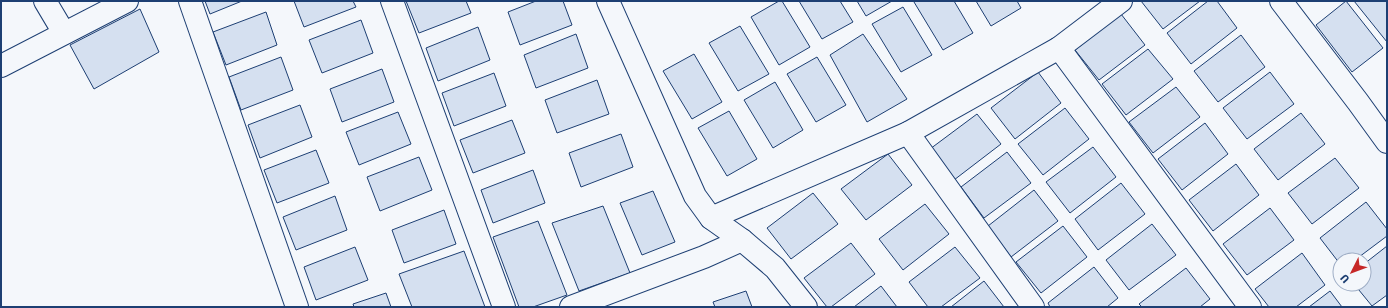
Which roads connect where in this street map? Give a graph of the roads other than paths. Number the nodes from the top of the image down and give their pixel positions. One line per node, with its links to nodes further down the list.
1 (45, 1): 8 (street)
2 (127, 1): 8 (street)
3 (190, 1): 15 (street)
4 (392, 1): 16 (street)
5 (608, 1): 13 (street)
6 (1121, 1): 9 (street)
7 (1281, 1): 12 (street)
8 (64, 33): 10 (street)
9 (1059, 48): 11 (street); 20 (street)
10 (1, 66)
11 (908, 133): 13 (street); 19 (street)
12 (1387, 142)
13 (711, 218): 14 (street)
14 (742, 240): 17 (street); 18 (street)
15 (298, 307)
16 (504, 307)
17 (571, 307)
18 (806, 307)
19 (1033, 307)
20 (1250, 307)

